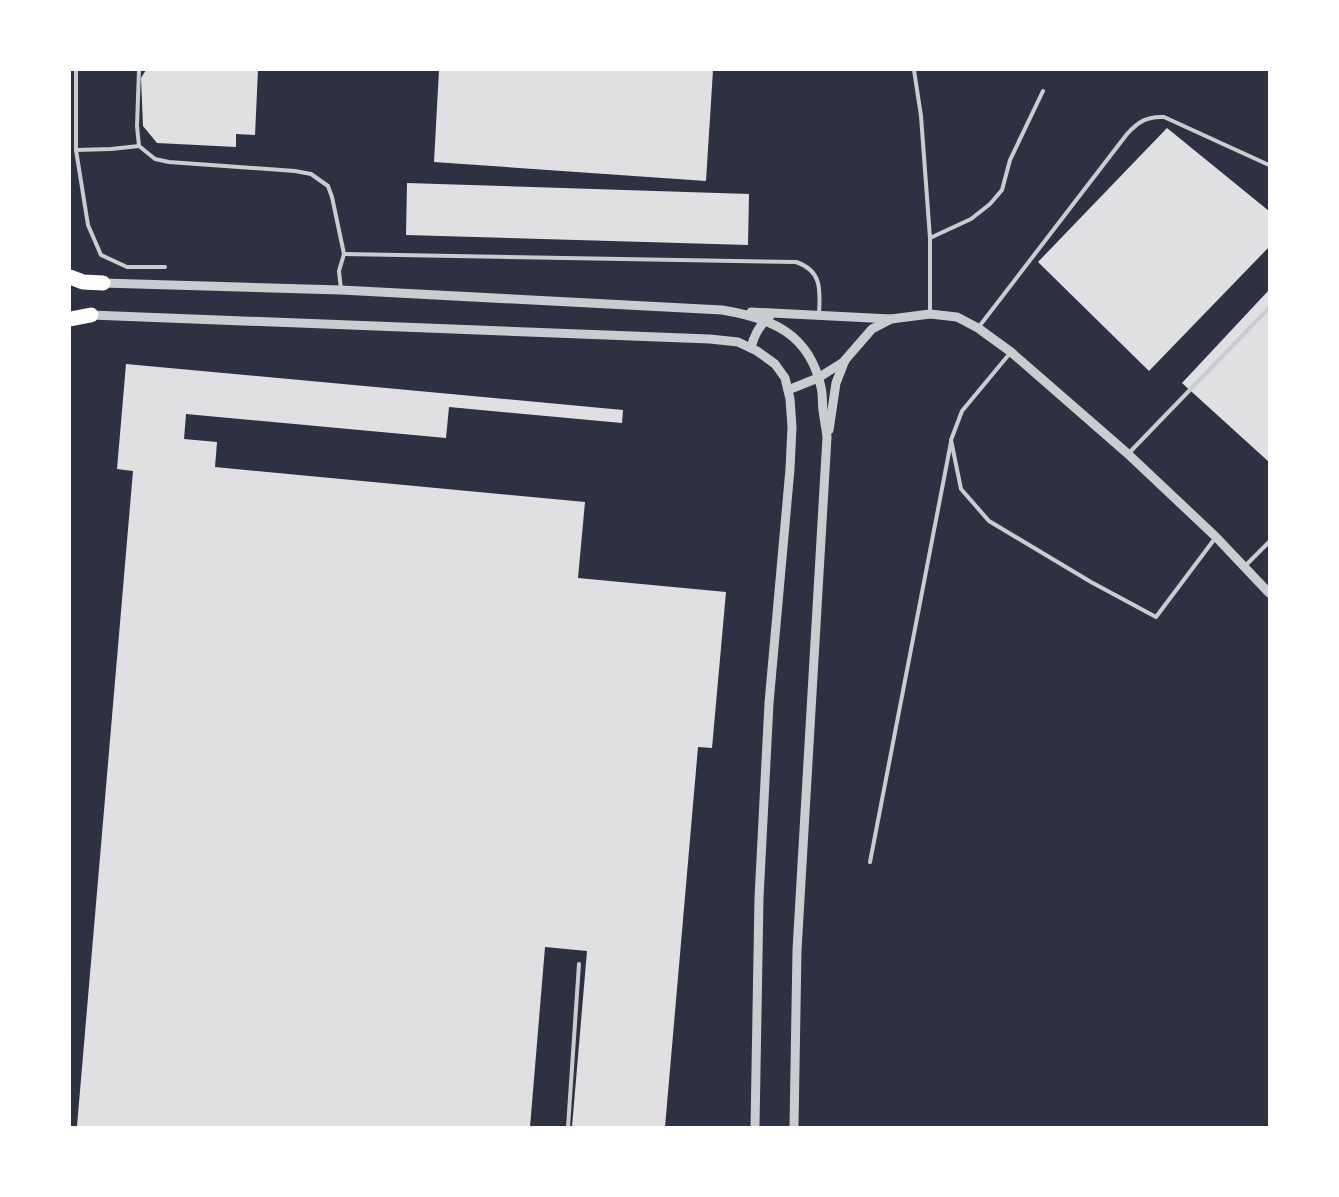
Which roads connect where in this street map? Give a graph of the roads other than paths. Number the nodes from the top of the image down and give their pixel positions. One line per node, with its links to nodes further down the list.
1 (76, 70): 6 (lane)
2 (139, 70): 5 (lane)
3 (914, 70): 8 (lane)
4 (1043, 91): 8 (lane)
5 (138, 146): 6 (lane); 9 (lane)
6 (76, 150): 10 (lane)
7 (1269, 165): 23 (lane)
8 (930, 238): 17 (lane)
9 (344, 254): 13 (lane); 19 (lane)
10 (165, 267)
11 (70, 277): 12 (highway)
12 (103, 283): 13 (street)
13 (341, 290): 15 (street)
14 (1269, 308): 31 (lane)
15 (722, 310): 16 (street); 22 (street)
16 (774, 313): 19 (street); 22 (street)
17 (930, 314): 21 (street); 23 (street)
18 (91, 315): 20 (highway); 24 (street)
19 (819, 316): 21 (street)
20 (70, 319)
21 (891, 319): 26 (street)
22 (766, 320): 24 (street); 27 (street)
23 (978, 328): 25 (street)
24 (751, 348): 28 (street)
25 (1011, 352): 30 (lane); 31 (street)
26 (845, 360): 27 (street); 29 (street)
27 (818, 378): 28 (street); 29 (street)
28 (788, 390): 39 (street)
29 (828, 437): 40 (street)
30 (952, 440): 32 (lane); 36 (lane)
31 (1128, 454): 32 (street)
32 (1216, 537): 34 (street)
33 (1269, 542): 34 (lane)
34 (1245, 566): 35 (street)
35 (1269, 593)
36 (870, 862)
37 (579, 964): 38 (lane)
38 (568, 1127)
39 (755, 1127)
40 (794, 1127)

